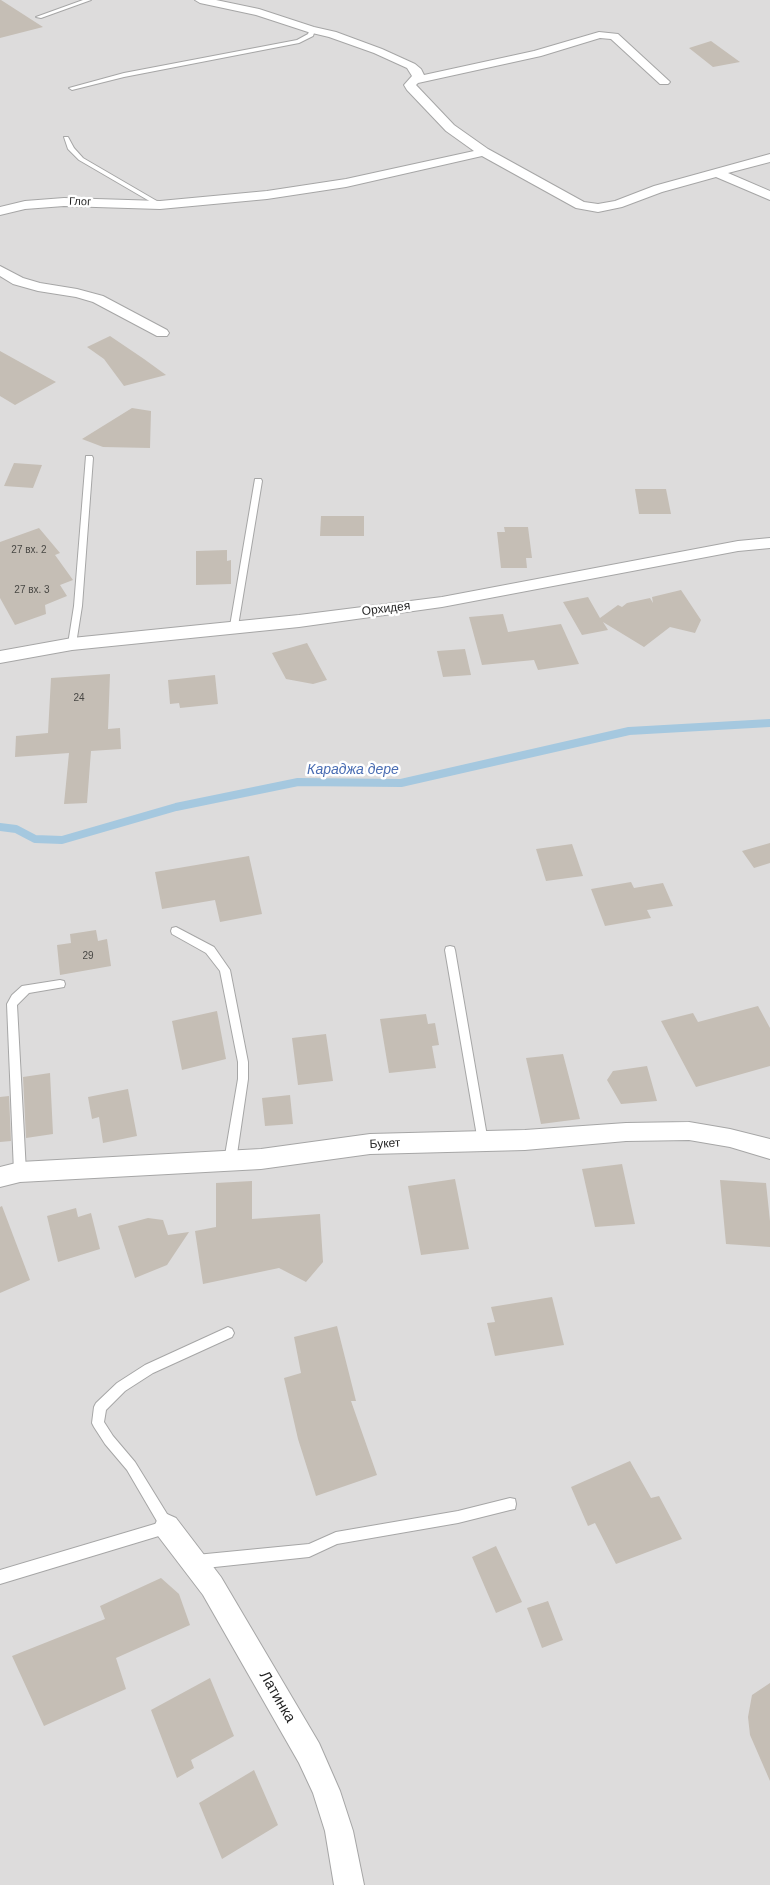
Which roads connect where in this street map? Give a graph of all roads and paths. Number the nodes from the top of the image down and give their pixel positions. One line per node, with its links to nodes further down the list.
1 (88, 0): 3 (lane)
2 (200, 0): 4 (street)
3 (39, 17)
4 (312, 30): 5 (street); 7 (lane)
5 (414, 81): 6 (street); 9 (street)
6 (664, 82)
7 (72, 88)
8 (66, 138): 13 (lane)
9 (484, 152): 11 (street); 13 (street, Глог)
10 (770, 158): 11 (street)
11 (717, 173): 12 (street)
12 (770, 196)
13 (160, 205): 14 (street, Глог)
14 (0, 210)
15 (0, 270): 16 (street)
16 (162, 333)
17 (89, 458): 21 (lane)
18 (258, 481): 20 (lane)
19 (770, 543): 20 (street, Орхидея)
20 (234, 626): 21 (street, Орхидея)
21 (72, 644): 22 (street, Орхидея)
22 (0, 657)
23 (176, 931): 28 (lane)
24 (450, 950): 26 (lane)
25 (60, 984): 29 (lane)
26 (483, 1142): 27 (street, Букет); 28 (street, Букет)
27 (770, 1149)
28 (230, 1161): 29 (street, Букет)
29 (10, 1174)
30 (228, 1333): 32 (lane)
31 (510, 1504): 33 (lane)
32 (167, 1527): 33 (street, Латинка); 34 (lane)
33 (195, 1562): 35 (street, Латинка)
34 (0, 1577)
35 (349, 1885)

